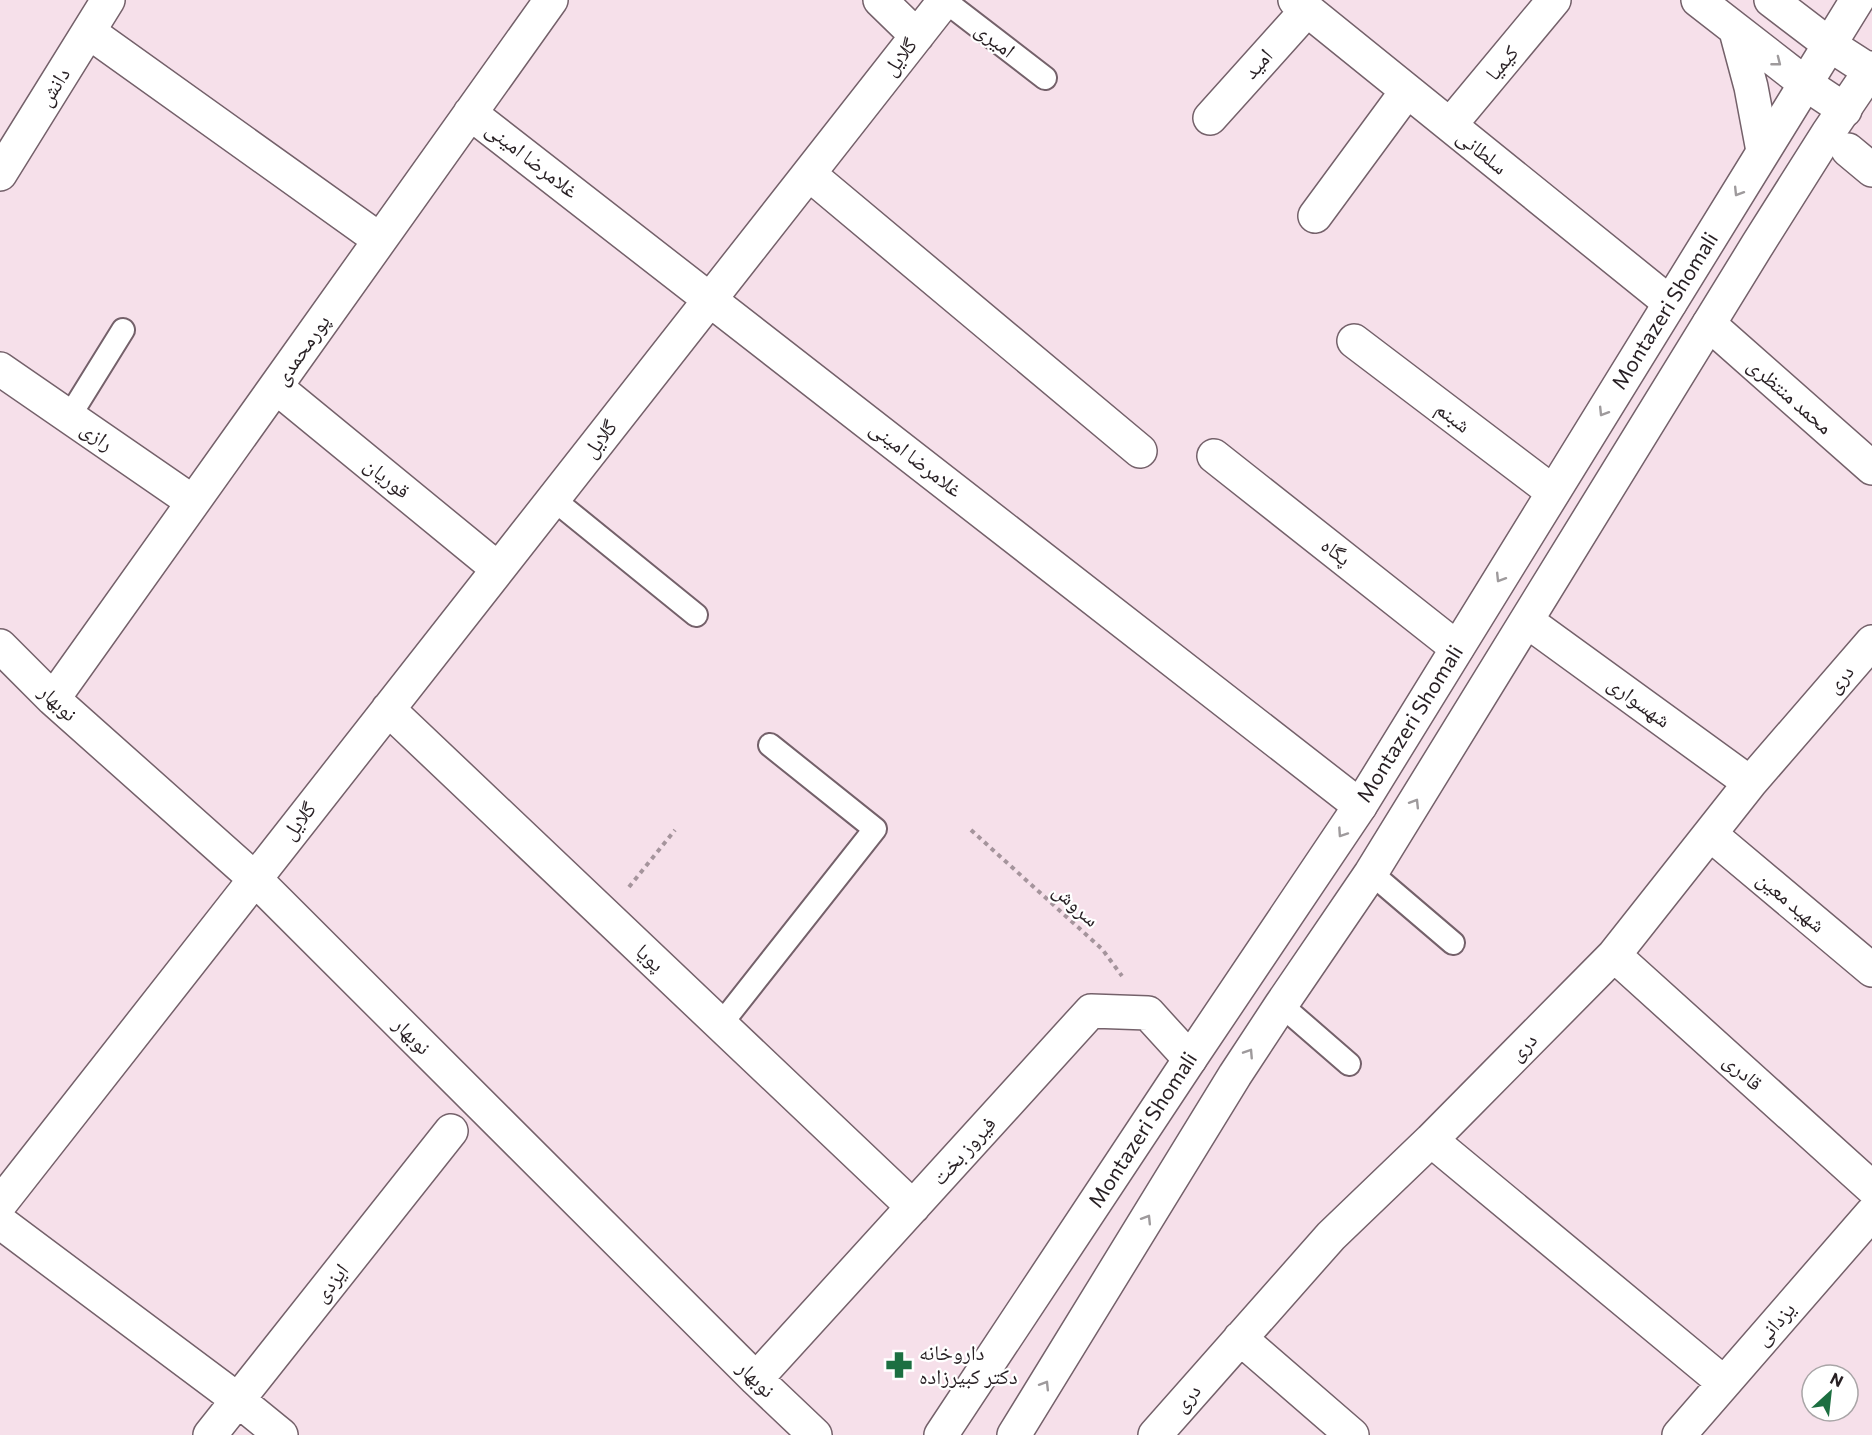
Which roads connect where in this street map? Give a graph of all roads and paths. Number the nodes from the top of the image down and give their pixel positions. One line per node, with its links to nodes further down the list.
1 (108, 0): 11 (street, دانش)
2 (551, 0): 19 (street, پورمحمدی)
3 (880, 0): 12 (street)
4 (945, 0): 12 (street, گلایل); 15 (lane, امیری)
5 (1554, 0): 21 (street, کیمیا)
6 (1698, 0): 10 (street)
7 (1857, 0): 13 (street, Montazeri Shomali)
8 (1780, 1): 13 (street)
9 (1301, 5): 17 (street, سلطانی); 20 (street, امید)
10 (1736, 31): 16 (street, one-way to 16); 22 (street)
11 (89, 32): 23 (street, دانش); 26 (street)
12 (917, 36): 24 (street, گلایل)
13 (1830, 45): 14 (street); 16 (street, Montazeri Shomali)
14 (1871, 70): 18 (street, Montazeri Shomali)
15 (1045, 78)
16 (1806, 84): 18 (street); 22 (street, Montazeri Shomali)
17 (1407, 91): 21 (street, سلطانی); 25 (street)
18 (1845, 110): 29 (street, Montazeri Shomali)
19 (470, 113): 26 (street, پورمحمدی); 27 (street, غلامرضا امینی)
20 (1210, 118)
21 (1450, 125): 28 (street, سلطانی)
22 (1764, 151): 28 (street, Montazeri Shomali, one-way to 28)
23 (0, 174)
24 (809, 174): 27 (street, گلایل); 35 (street)
25 (1314, 216)
26 (380, 240): 33 (street, پورمحمدی)
27 (710, 298): 39 (street, گلایل); 51 (street, غلامرضا امینی)
28 (1670, 303): 38 (street, Montazeri Shomali, one-way to 38)
29 (1709, 324): 37 (street, محمد منتظری); 43 (street, Montazeri Shomali)
30 (123, 330): 34 (lane)
31 (1354, 341): 38 (street, شبنم)
32 (0, 369): 34 (street, رازی)
33 (276, 387): 40 (street, پورمحمدی); 41 (street, قوریان)
34 (69, 417): 40 (street, رازی)
35 (1140, 451)
36 (1214, 456): 46 (street, پگاه)
37 (1872, 468)
38 (1553, 492): 46 (street, Montazeri Shomali, one-way to 46)
39 (553, 499): 41 (street, گلایل); 42 (lane)
40 (193, 502): 47 (street, پورمحمدی)
41 (498, 569): 48 (street, گلایل)
42 (696, 615)
43 (1527, 621): 50 (street, شهسواری); 55 (street, Montazeri Shomali, one-way to 43)
44 (1872, 642): 50 (street, دری)
45 (0, 646): 47 (street, نوبهار)
46 (1457, 648): 51 (street, Montazeri Shomali)
47 (53, 699): 56 (street, نوبهار)
48 (388, 709): 56 (street, گلایل); 57 (street, پویا)
49 (770, 745): 63 (lane)
50 (1750, 783): 54 (street, دری)
51 (1360, 806): 64 (street, Montazeri Shomali, one-way to 64)
52 (675, 830): 57 (path)
53 (971, 830): 62 (path, سروش)
54 (1710, 834): 59 (street, دری); 60 (street, شهید معین)
55 (1371, 873): 58 (lane); 61 (street, Montazeri Shomali)
56 (254, 878): 69 (street, گلایل); 74 (street, نوبهار)
57 (605, 915): 63 (street, پویا)
58 (1452, 943)
59 (1614, 955): 67 (street, دری); 68 (street, قادری)
60 (1872, 970)
61 (1281, 1005): 65 (lane); 81 (street, Montazeri Shomali, one-way to 61)
62 (1149, 1013): 64 (street); 70 (street, فیروز بخت)
63 (721, 1024): 70 (street, پویا)
64 (1190, 1059): 80 (street, Montazeri Shomali)
65 (1349, 1064)
66 (451, 1131): 76 (street, ایزدی)
67 (1431, 1140): 73 (street, دری); 75 (street)
68 (1872, 1188)
69 (0, 1204)
70 (913, 1207): 74 (street, فیروز بخت)
71 (0, 1222): 76 (street)
72 (1865, 1235): 75 (street, یزدانی)
73 (1240, 1338): 82 (street, دری); 83 (street)
74 (756, 1379): 79 (street, نوبهار)
75 (1724, 1383): 84 (street, یزدانی)
76 (238, 1400): 77 (street, ایزدی); 78 (street)
77 (210, 1435)
78 (281, 1435)
79 (815, 1435)
80 (942, 1435)
81 (1014, 1435)
82 (1155, 1435)
83 (1352, 1435)
84 (1679, 1435)

